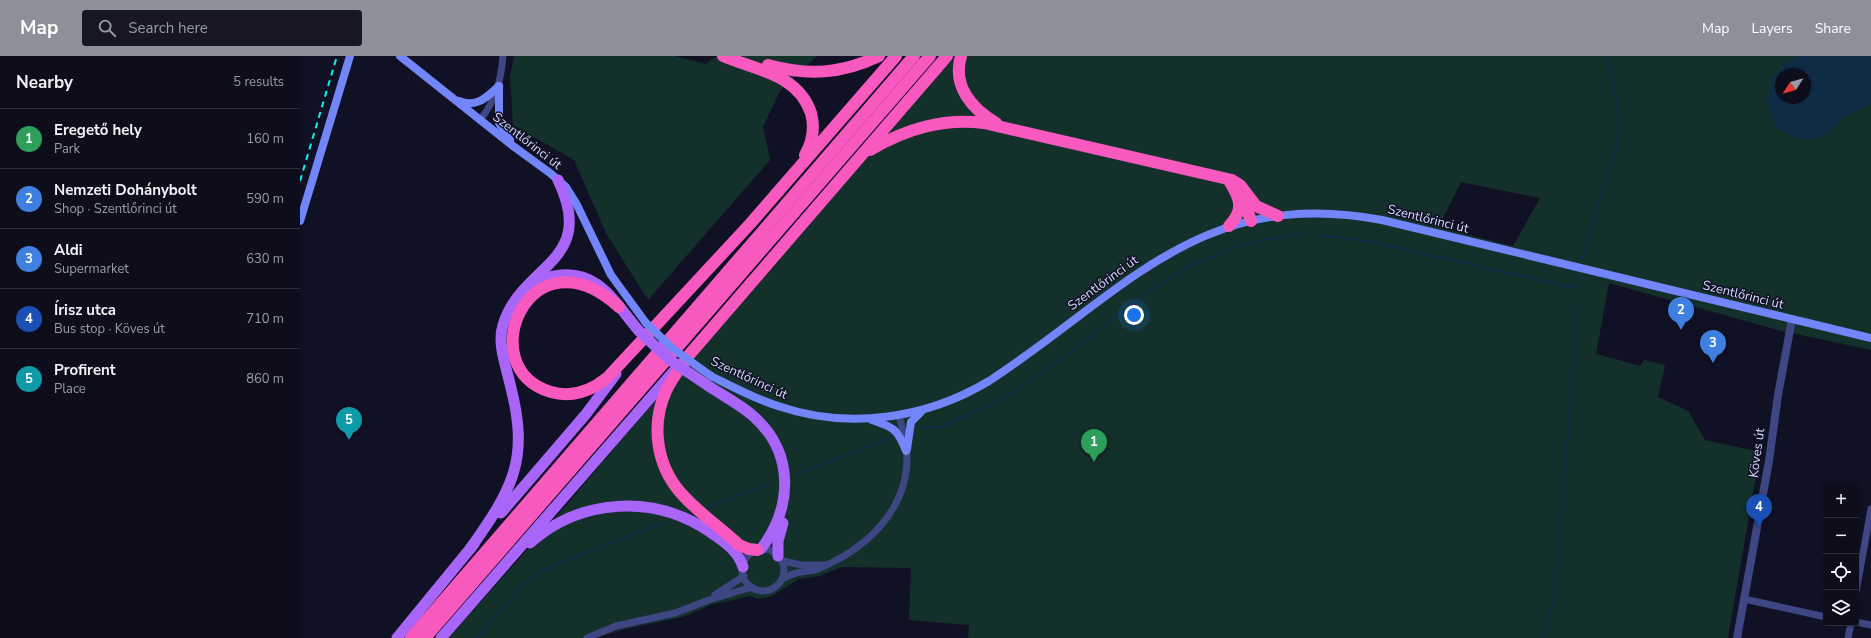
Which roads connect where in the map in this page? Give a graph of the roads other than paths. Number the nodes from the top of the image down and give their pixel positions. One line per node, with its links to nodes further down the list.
1 (350, 56): 23 (main road)
2 (400, 56): 13 (main road, Szentlőrinci út)
3 (503, 56): 12 (street, Szentlőrinci út)
4 (723, 56): 20 (highway)
5 (738, 56): 6 (highway)
6 (879, 56)
7 (896, 56): 20 (highway)
8 (914, 56): 56 (highway)
9 (930, 56): 57 (highway)
10 (947, 56): 17 (highway)
11 (961, 56): 15 (highway)
12 (499, 86): 13 (main road); 14 (street, Szentlőrinci út); 16 (main road)
13 (453, 98): 14 (main road, Szentlőrinci út)
14 (480, 120): 16 (main road, Szentlőrinci út)
15 (1002, 127): 17 (highway); 18 (highway)
16 (512, 146): 19 (main road, Szentlőrinci út)
17 (862, 155): 32 (highway)
18 (1228, 179): 21 (highway); 24 (highway); 25 (highway)
19 (558, 180): 26 (main road); 29 (main road, Szentlőrinci út)
20 (786, 183): 31 (highway)
21 (1252, 202): 22 (highway); 24 (highway)
22 (1278, 216): 24 (main road, Szentlőrinci út); 28 (main road, Szentlőrinci út)
23 (300, 221)
24 (1251, 221): 25 (main road, Szentlőrinci út)
25 (1228, 226): 34 (main road, Szentlőrinci út)
26 (531, 283): 27 (main road); 40 (main road)
27 (619, 307): 29 (main road); 31 (highway)
28 (1792, 320): 30 (main road, Szentlőrinci út); 49 (street, Köves út)
29 (643, 327): 33 (main road, bridge)
30 (1871, 338)
31 (637, 346): 40 (main road)
32 (689, 355): 41 (highway); 44 (main road)
33 (709, 381): 36 (main road, Szentlőrinci út); 38 (main road)
34 (925, 409): 35 (main road, Szentlőrinci út); 37 (main road)
35 (899, 415): 36 (main road, Szentlőrinci út); 37 (street)
36 (869, 419): 37 (main road)
37 (906, 451): 43 (street)
38 (783, 506): 41 (main road); 42 (main road)
39 (1871, 509): 48 (street)
40 (470, 549): 55 (main road)
41 (759, 550): 42 (street); 45 (street)
42 (780, 558): 43 (street); 46 (street)
43 (826, 565): 46 (street)
44 (501, 569): 45 (main road); 58 (main road)
45 (743, 572): 47 (street); 50 (street)
46 (782, 579): 47 (street)
47 (752, 587): 50 (street)
48 (1856, 590)
49 (1744, 599): 51 (street); 60 (street, Köves út)
50 (709, 600): 59 (street)
51 (1823, 616)
52 (1859, 623): 53 (street)
53 (1871, 625)
54 (1850, 626): 61 (street)
55 (397, 638)
56 (411, 638)
57 (425, 638)
58 (441, 638)
59 (587, 638)
60 (1738, 638)
61 (1848, 638)

